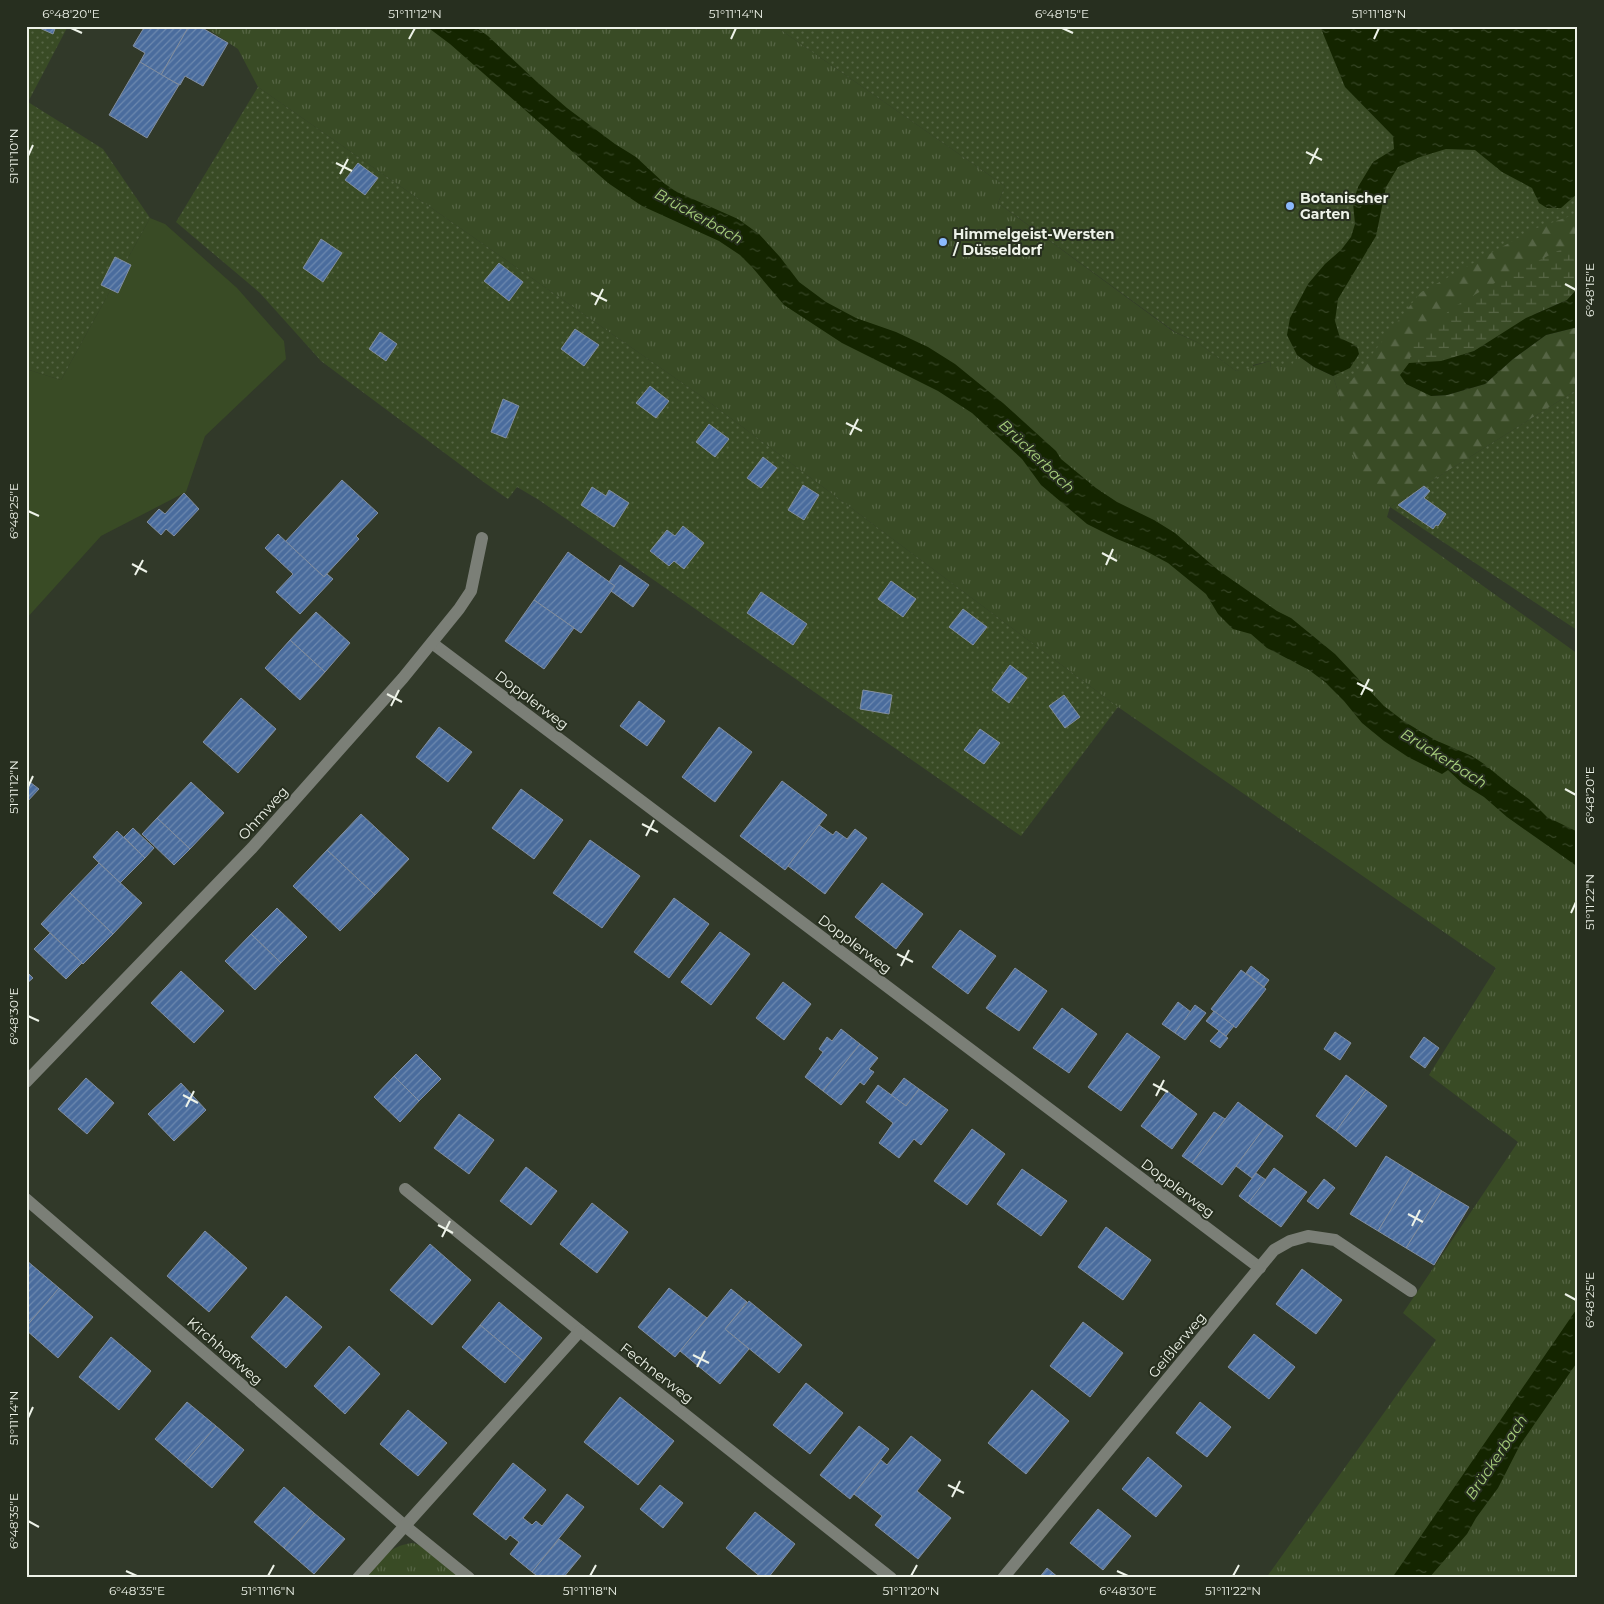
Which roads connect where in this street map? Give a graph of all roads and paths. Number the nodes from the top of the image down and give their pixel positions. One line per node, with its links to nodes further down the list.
1 (482, 538): 2 (street, Ohmweg)
2 (432, 643): 3 (street, Ohmweg); 6 (street, Dopplerweg)
3 (26, 1082)
4 (405, 1189): 8 (street, Fechnerweg)
5 (26, 1199): 9 (street, Kirchhoffweg)
6 (1260, 1268): 7 (street, Geißlerweg); 13 (street, Geißlerweg)
7 (1411, 1291)
8 (580, 1331): 9 (street); 12 (street, Fechnerweg)
9 (405, 1526): 10 (street); 11 (street, Kirchhoffweg)
10 (358, 1578)
11 (469, 1578)
12 (891, 1578)
13 (1003, 1578)

